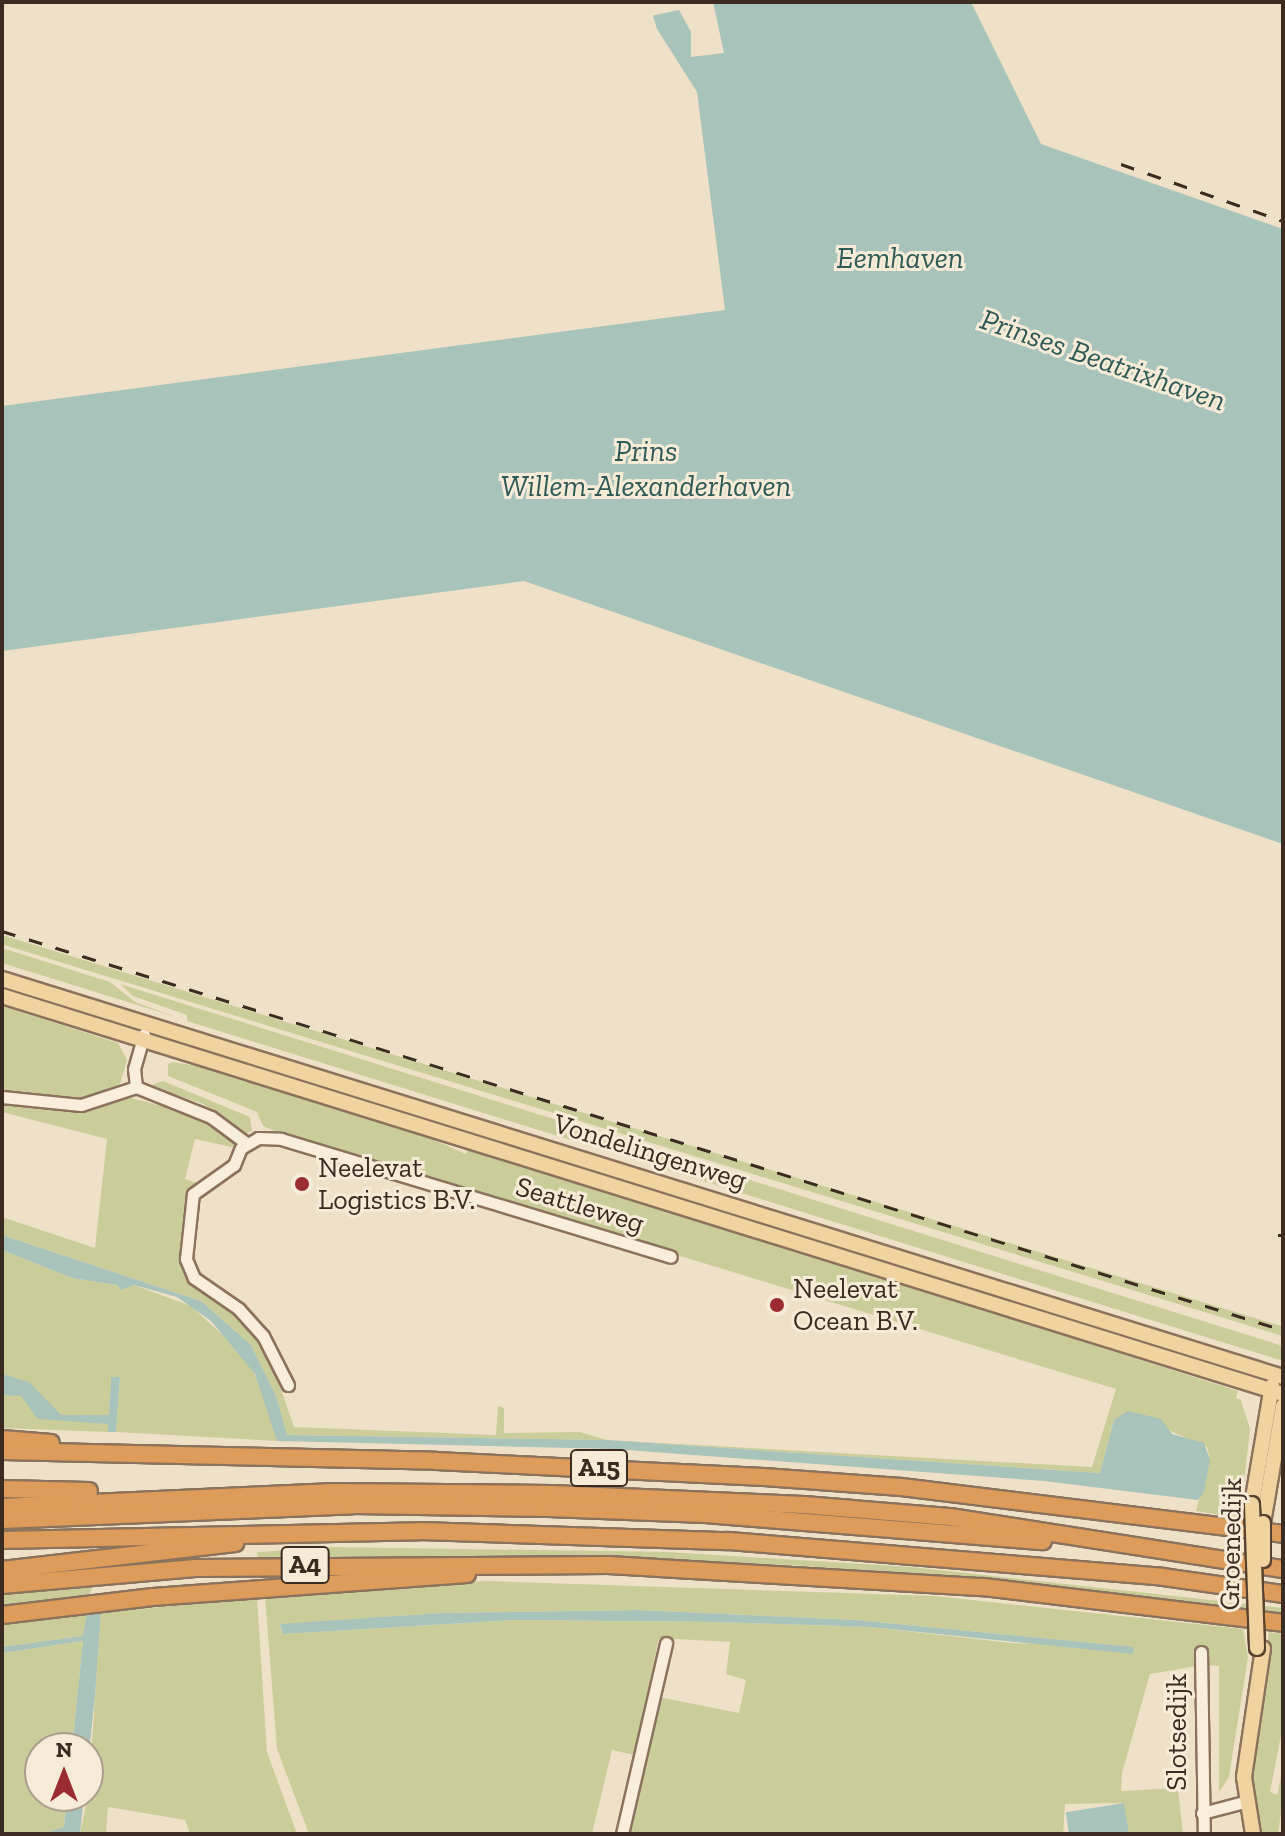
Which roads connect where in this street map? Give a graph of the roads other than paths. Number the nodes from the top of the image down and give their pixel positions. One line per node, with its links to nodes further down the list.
1 (2, 979): 3 (main road, Vondelingenweg)
2 (2, 996): 4 (main road, Vondelingenweg)
3 (147, 1024): 4 (street); 9 (main road, Vondelingenweg)
4 (142, 1040): 5 (street); 11 (main road, Vondelingenweg)
5 (136, 1087): 6 (street); 7 (street)
6 (2, 1097)
7 (246, 1143): 8 (street, Seattleweg); 10 (street)
8 (671, 1257)
9 (1282, 1380): 11 (main road)
10 (288, 1385)
11 (1276, 1393): 18 (main road, Groenedijk)
12 (1282, 1413): 18 (main road, Groenedijk)
13 (2, 1439): 15 (highway, A15)
14 (2, 1451): 15 (highway, A15)
15 (106, 1451): 22 (highway, A15)
16 (2, 1489): 17 (highway, A15)
17 (171, 1496): 19 (highway, A15); 24 (highway, A15)
18 (1258, 1505): 33 (main road, Groenedijk, bridge); 33 (main road, Groenedijk, bridge)
19 (2, 1507)
20 (2, 1520): 24 (highway, A15)
21 (420, 1531): 23 (highway); 27 (highway, A4); 29 (highway)
22 (1283, 1534)
23 (2, 1540)
24 (1199, 1556): 26 (highway, A15)
25 (608, 1565): 28 (highway, A4); 30 (highway); 31 (highway)
26 (1283, 1569)
27 (2, 1570)
28 (2, 1585)
29 (1283, 1594)
30 (2, 1615)
31 (1283, 1623)
32 (666, 1643): 37 (street)
33 (1260, 1648): 35 (main road, Groenedijk)
34 (1201, 1652): 36 (street, Slotsedijk)
35 (1244, 1802): 36 (street, Slotsedijk); 39 (main road)
36 (1202, 1813): 38 (street, Slotsedijk)
37 (622, 1834)
38 (1204, 1834)
39 (1253, 1834)

